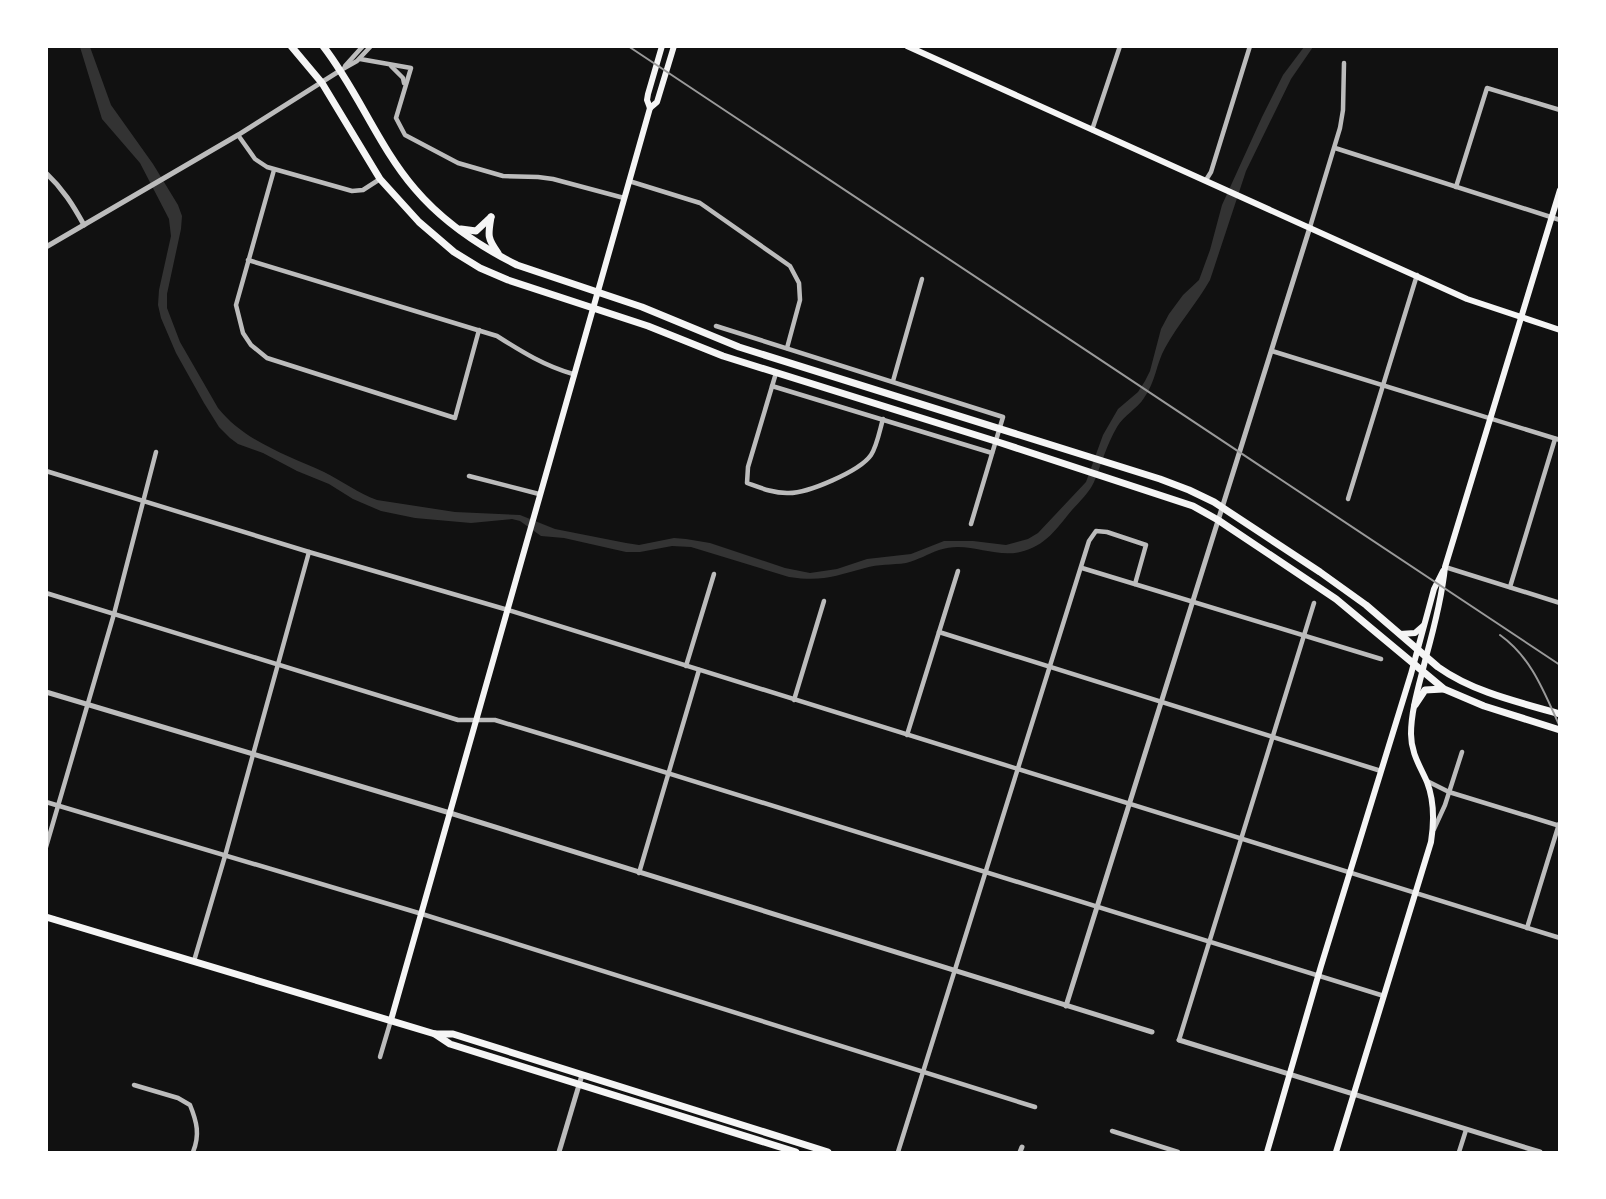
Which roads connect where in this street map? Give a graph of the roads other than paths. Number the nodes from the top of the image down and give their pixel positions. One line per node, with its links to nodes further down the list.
1 (291, 46): 16 (main road)
2 (323, 46): 15 (main road)
3 (363, 46): 15 (street)
4 (371, 46): 12 (street)
5 (662, 46): 18 (main road)
6 (674, 46): 18 (main road)
7 (907, 46): 11 (main road)
8 (928, 46): 11 (street)
9 (1120, 46): 20 (street)
10 (1250, 46): 26 (street)
11 (925, 55): 20 (main road)
12 (360, 59): 14 (street); 15 (street)
13 (1344, 63): 22 (street)
14 (390, 65): 17 (street); 17 (street)
15 (341, 70): 16 (street); 35 (main road)
16 (322, 83): 21 (street); 25 (main road)
17 (405, 85): 30 (street)
18 (650, 108): 27 (main road)
19 (1560, 110): 28 (street)
20 (1092, 130): 26 (main road)
21 (238, 135): 23 (street); 33 (street)
22 (1335, 148): 28 (street); 34 (street)
23 (274, 170): 25 (street); 38 (street)
24 (46, 173): 33 (street)
25 (380, 179): 42 (main road)
26 (1206, 180): 34 (main road)
27 (629, 181): 30 (main road); 47 (street)
28 (1456, 187): 31 (street)
29 (1560, 190): 31 (main road)
30 (624, 198): 41 (main road)
31 (1551, 217): 32 (street); 43 (main road)
32 (1560, 220)
33 (84, 225): 36 (street)
34 (1310, 227): 39 (main road); 48 (street)
35 (456, 228): 37 (main road); 37 (main road)
36 (46, 247)
37 (501, 257): 41 (main road)
38 (248, 260): 45 (street); 45 (street)
39 (1417, 275): 43 (main road); 52 (street)
40 (922, 279): 51 (street)
41 (597, 292): 42 (main road); 56 (main road)
42 (593, 307): 49 (main road); 50 (main road)
43 (1521, 318): 46 (main road); 54 (main road)
44 (716, 326): 47 (street)
45 (479, 330): 50 (street)
46 (1560, 330)
47 (788, 348): 51 (street)
48 (1272, 351): 52 (street); 66 (street)
49 (776, 373): 53 (street); 58 (main road)
50 (573, 374): 63 (main road)
51 (893, 381): 56 (street)
52 (1383, 385): 54 (street); 64 (street)
53 (772, 386): 55 (street); 55 (street)
54 (1491, 418): 57 (street); 70 (main road)
55 (883, 419): 60 (street)
56 (999, 429): 58 (street); 66 (main road)
57 (1557, 440): 75 (street)
58 (995, 441): 60 (street); 67 (main road)
59 (156, 452): 65 (street)
60 (992, 453): 68 (street)
61 (46, 471): 65 (street)
62 (469, 476): 63 (street)
63 (539, 494): 81 (main road)
64 (1348, 499)
65 (142, 500): 69 (street); 82 (street)
66 (1222, 507): 67 (street); 85 (main road)
67 (1218, 520): 78 (street); 91 (main road)
68 (971, 524)
69 (309, 552): 81 (street); 90 (street)
70 (1445, 567): 75 (street); 83 (main road); 88 (main road)
71 (1082, 568): 74 (street); 74 (street); 93 (street)
72 (958, 571): 84 (street)
73 (714, 574): 92 (street)
74 (1135, 584): 78 (street)
75 (1510, 587): 80 (street)
76 (46, 593): 82 (street)
77 (824, 602): 98 (street)
78 (1192, 602): 86 (street); 99 (street)
79 (1314, 603): 86 (street)
80 (1560, 603)
81 (508, 610): 92 (street); 103 (main road)
82 (114, 614): 90 (street); 100 (street)
83 (1423, 626): 85 (main road); 87 (main road)
84 (939, 632): 93 (street); 105 (street)
85 (1399, 634): 87 (main road)
86 (1304, 636): 89 (street); 106 (street)
87 (1417, 650): 88 (main road); 91 (main road)
88 (1426, 657): 95 (main road); 102 (main road)
89 (1381, 659)
90 (278, 664): 103 (street); 108 (street)
91 (1413, 664): 95 (main road); 110 (main road)
92 (686, 666): 94 (street)
93 (1051, 667): 99 (street); 109 (street)
94 (699, 670): 98 (street); 111 (street)
95 (1422, 672): 96 (main road); 101 (main road)
96 (1444, 689): 101 (main road); 104 (main road)
97 (46, 692): 100 (street)
98 (794, 700): 105 (street)
99 (1161, 703): 106 (street); 115 (street)
100 (87, 704): 108 (street); 116 (street)
101 (1415, 705): 112 (main road)
102 (1560, 714)
103 (476, 720): 111 (street); 117 (main road)
104 (1560, 730)
105 (907, 735): 109 (street)
106 (1273, 738): 110 (street); 120 (street)
107 (1461, 752): 113 (street)
108 (253, 754): 117 (street); 122 (street)
109 (1019, 770): 115 (street); 125 (street)
110 (1381, 771): 123 (main road)
111 (669, 772): 124 (street); 125 (street)
112 (1425, 779): 113 (street); 119 (main road)
113 (1449, 792): 118 (street); 119 (street)
114 (46, 802): 116 (street)
115 (1129, 804): 120 (street); 127 (street)
116 (58, 805): 121 (street); 122 (street)
117 (450, 813): 124 (street); 128 (main road)
118 (1559, 825): 130 (street)
119 (1432, 831): 126 (main road)
120 (1241, 839): 123 (street); 132 (street)
121 (46, 847)
122 (225, 856): 128 (street); 133 (street)
123 (1350, 872): 126 (street); 135 (main road)
124 (639, 873): 134 (street)
125 (986, 873): 127 (street); 134 (street)
126 (1416, 893): 130 (street); 136 (main road)
127 (1097, 908): 132 (street); 137 (street)
128 (422, 914): 138 (main road); 143 (street)
129 (46, 917): 133 (main road)
130 (1527, 928): 131 (street)
131 (1560, 938)
132 (1209, 941): 135 (street); 141 (street)
133 (194, 961): 138 (main road)
134 (954, 971): 137 (street); 143 (street)
135 (1319, 976): 136 (street); 144 (main road)
136 (1384, 996): 148 (main road)
137 (1066, 1006): 139 (street)
138 (391, 1020): 140 (main road); 142 (street)
139 (1152, 1032)
140 (435, 1034): 145 (main road); 146 (main road)
141 (1179, 1040): 144 (street)
142 (380, 1058)
143 (922, 1072): 149 (street); 156 (street)
144 (1290, 1074): 148 (street); 158 (main road)
145 (582, 1075): 146 (street); 155 (main road)
146 (579, 1084): 153 (street); 154 (main road)
147 (134, 1085): 152 (street)
148 (1354, 1095): 150 (street); 159 (main road)
149 (1035, 1107)
150 (1466, 1130): 160 (street); 161 (street)
151 (1112, 1131): 157 (street)
152 (193, 1152)
153 (559, 1152)
154 (796, 1152)
155 (828, 1152)
156 (898, 1152)
157 (1178, 1152)
158 (1267, 1152)
159 (1336, 1152)
160 (1459, 1152)
161 (1540, 1152)

